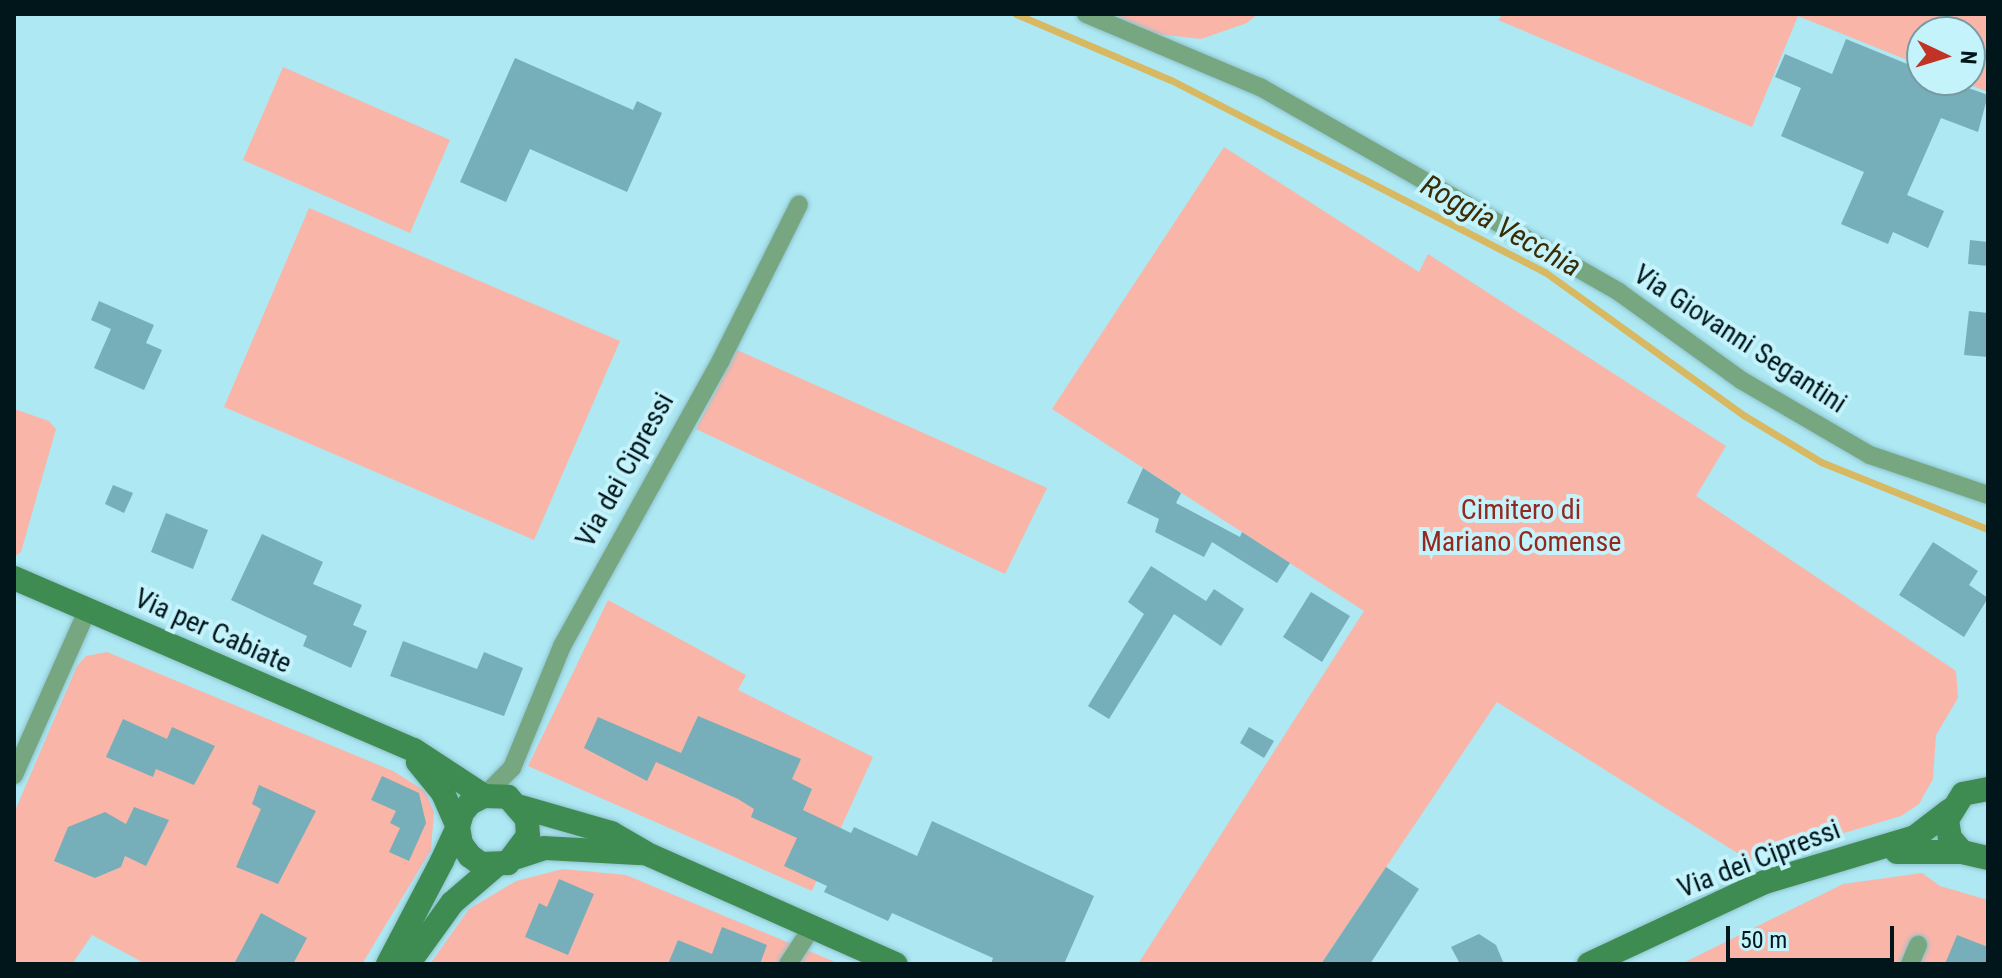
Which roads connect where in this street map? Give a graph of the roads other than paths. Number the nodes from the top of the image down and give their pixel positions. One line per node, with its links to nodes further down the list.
1 (1086, 14): 3 (street, Via Giovanni Segantini)
2 (799, 204): 7 (street, Via dei Cipressi)
3 (1988, 495)
4 (14, 578): 5 (main road, Via per Cabiate)
5 (88, 609): 6 (main road, Via per Cabiate); 8 (street)
6 (387, 740): 10 (main road); 13 (main road)
7 (512, 768): 10 (street, Via dei Cipressi); 11 (street, Via dei Cipressi)
8 (14, 775)
9 (1986, 786): 12 (main road, Via dei Cipressi)
10 (484, 796): 11 (main road); 13 (main road)
11 (517, 804): 15 (main road); 17 (main road)
12 (1949, 811): 14 (main road); 24 (main road, Via dei Cipressi)
13 (458, 827): 17 (main road); 20 (main road)
14 (1962, 852): 16 (main road, Via dei Cipressi); 25 (main road, Via dei Cipressi)
15 (645, 853): 17 (main road); 18 (main road)
16 (1988, 858)
17 (506, 861): 21 (main road)
18 (812, 927): 22 (street); 23 (main road)
19 (1918, 945): 26 (street)
20 (388, 964)
21 (408, 964)
22 (788, 964)
23 (896, 964)
24 (1589, 964)
25 (1616, 964)
26 (1910, 964)

